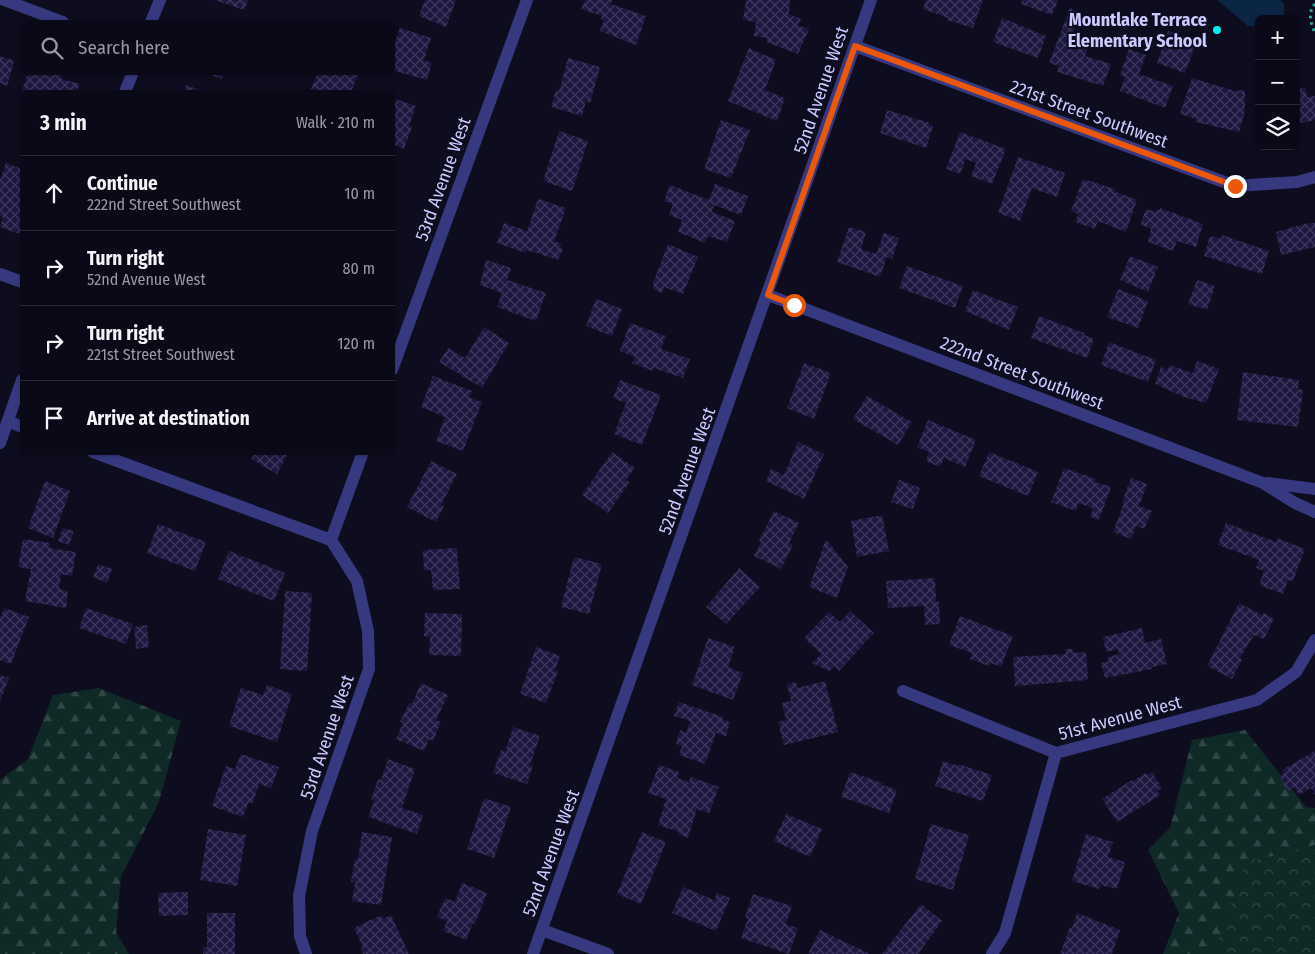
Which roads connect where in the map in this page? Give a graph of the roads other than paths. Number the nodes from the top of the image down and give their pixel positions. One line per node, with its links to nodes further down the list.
1 (4, 0): 5 (street)
2 (160, 0): 6 (street)
3 (527, 0): 14 (street, 53rd Avenue West)
4 (871, 0): 7 (street, 52nd Avenue West)
5 (58, 20)
6 (153, 20)
7 (855, 46): 10 (street, 221st Street Southwest); 13 (street, 52nd Avenue West)
8 (132, 75): 9 (street)
9 (126, 90)
10 (1315, 177)
11 (0, 274): 12 (street)
12 (20, 281)
13 (768, 295): 21 (street, 222nd Street Southwest); 28 (street, 52nd Avenue West)
14 (395, 362)
15 (20, 386): 16 (street)
16 (8, 421): 17 (street); 18 (street)
17 (20, 425)
18 (0, 444)
19 (101, 455): 24 (street)
20 (361, 455): 24 (street)
21 (1263, 483): 22 (street, 222nd Street Southwest); 23 (street, 222nd Street Southwest)
22 (1315, 489)
23 (1315, 512)
24 (331, 540): 29 (street, 53rd Avenue West)
25 (1315, 640): 27 (street, 51st Avenue West)
26 (903, 691): 27 (street)
27 (1056, 753): 32 (street, 51st Avenue West)
28 (542, 930): 30 (street, 52nd Avenue West); 31 (street)
29 (306, 954)
30 (533, 954)
31 (608, 954)
32 (992, 954)

